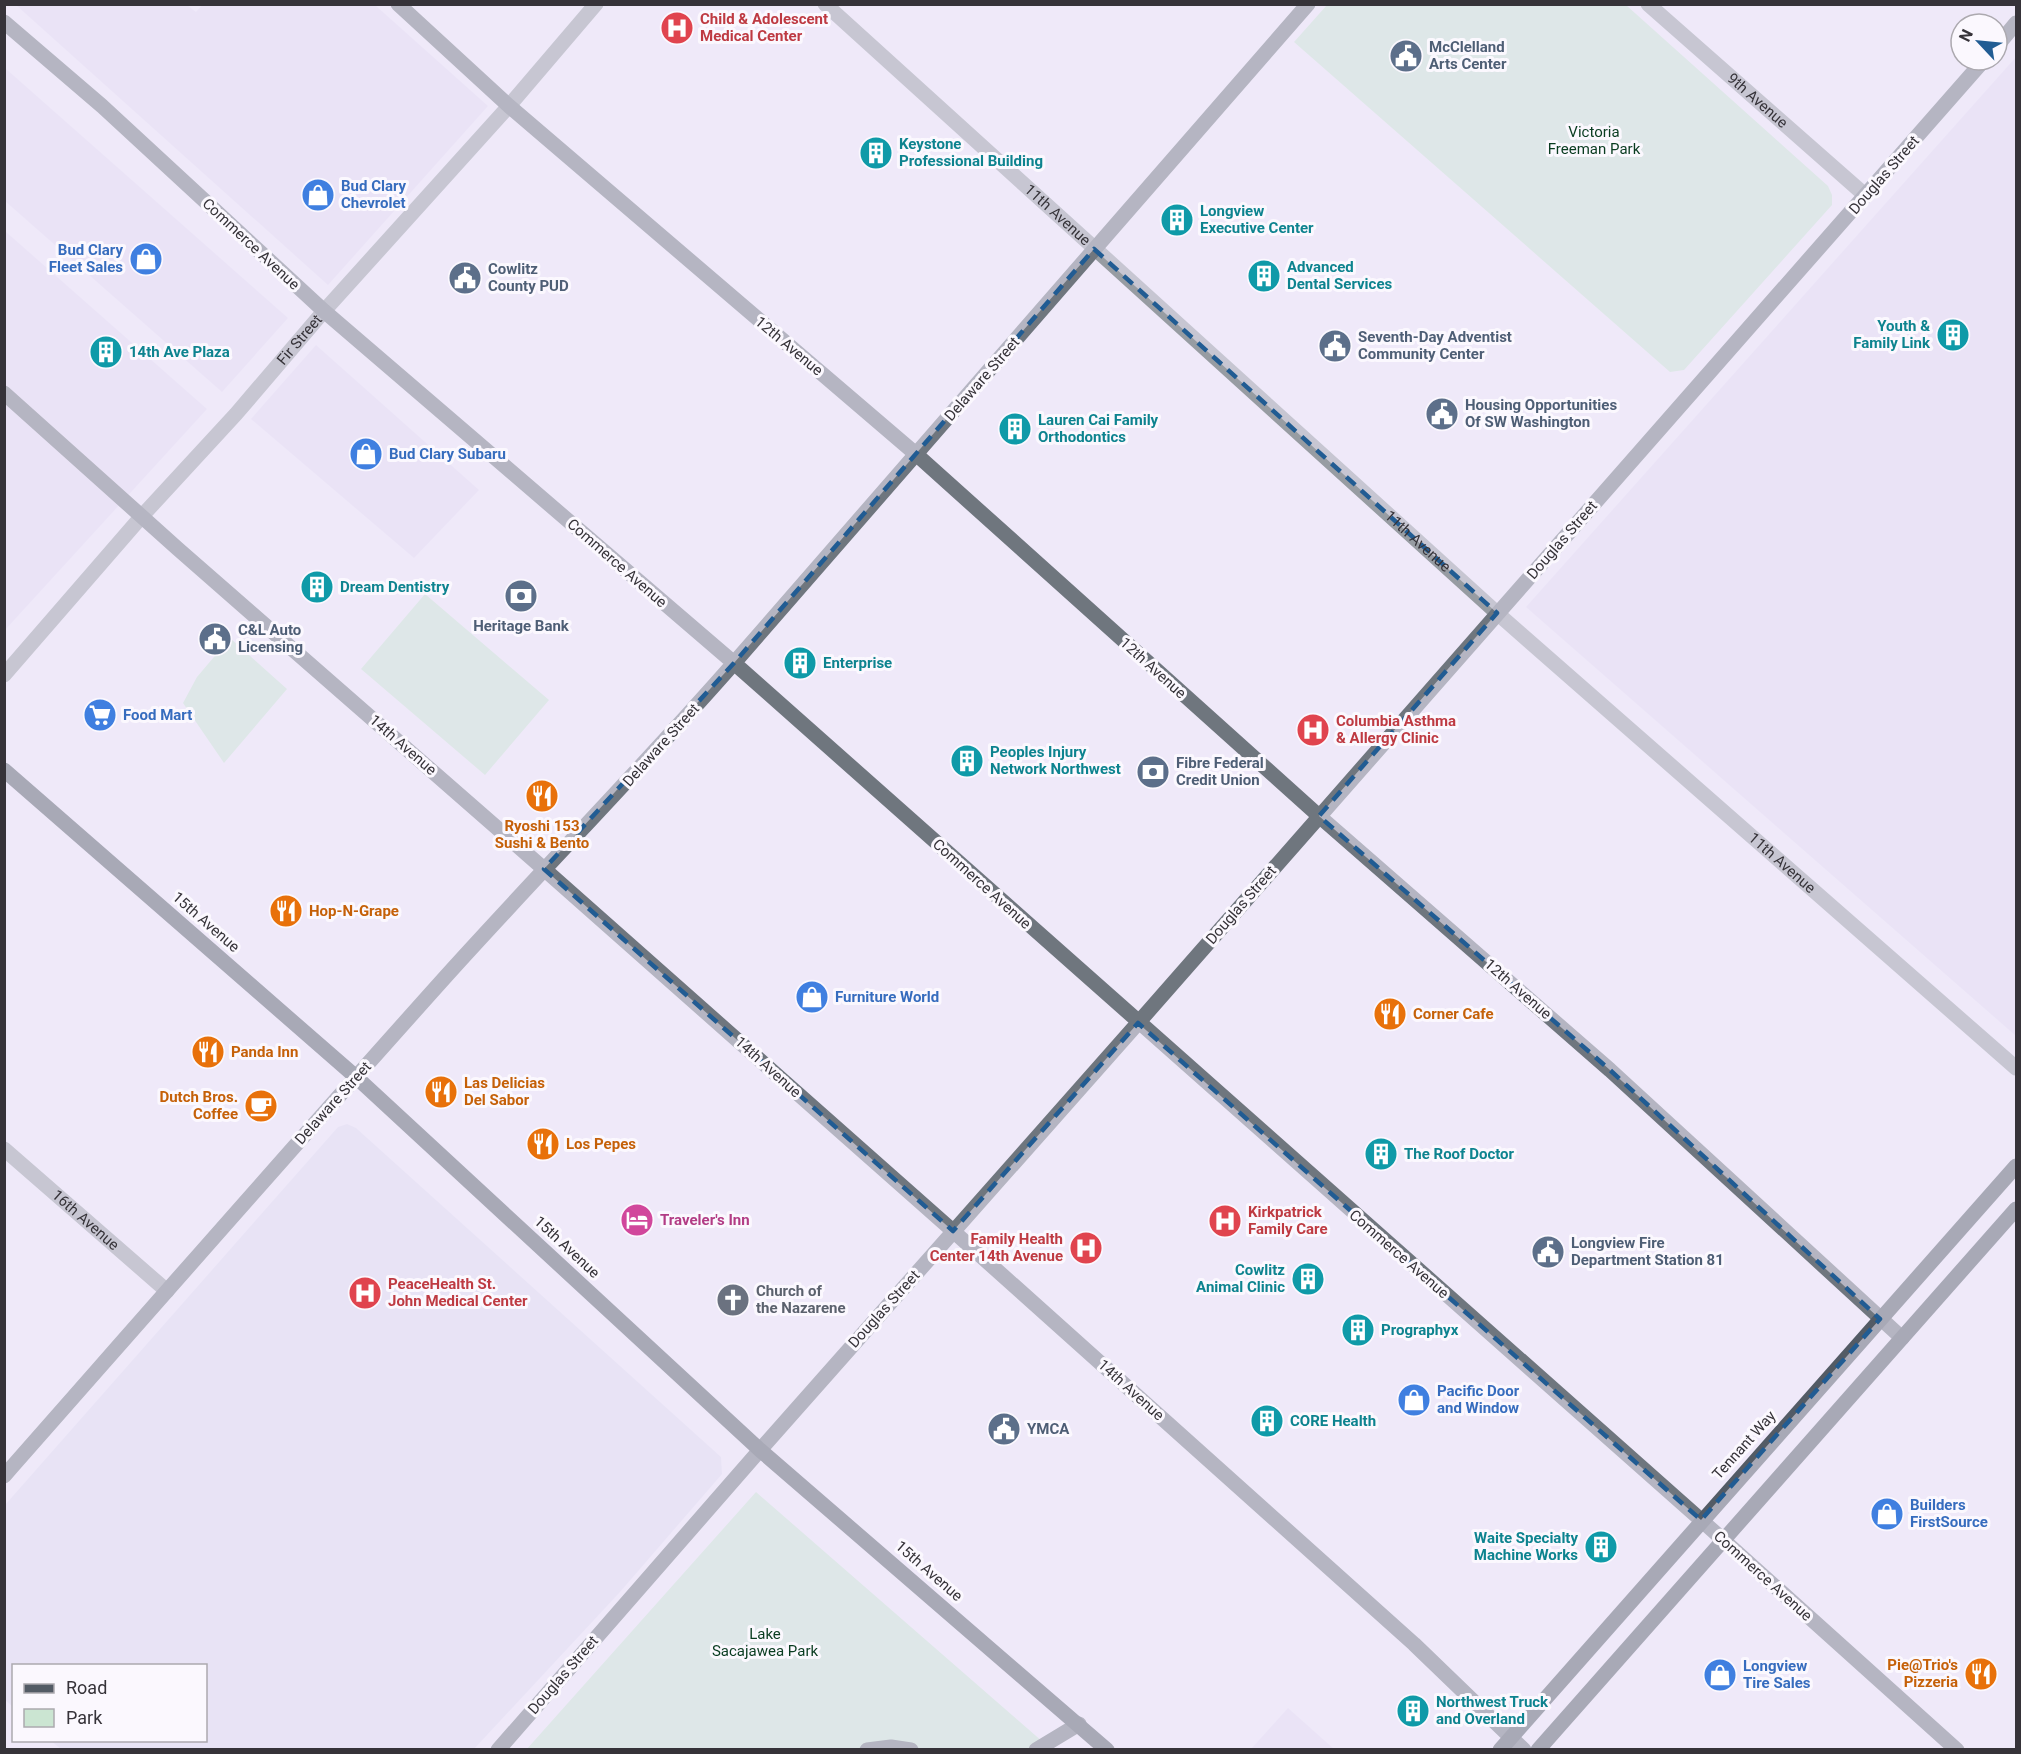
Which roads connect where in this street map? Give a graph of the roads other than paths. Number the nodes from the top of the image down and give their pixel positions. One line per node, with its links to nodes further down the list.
1 (398, 4): 8 (street, 12th Avenue)
2 (596, 4): 8 (street, Fir Street)
3 (825, 4): 10 (street, 11th Avenue)
4 (1308, 4): 10 (street, Delaware Street)
5 (1648, 4): 9 (street, 9th Avenue)
6 (4, 22): 11 (street, Commerce Avenue)
7 (1974, 72): 9 (street, Douglas Street)
8 (509, 106): 11 (street, Fir Street); 13 (street, 12th Avenue)
9 (1866, 196): 15 (street, Douglas Street)
10 (1094, 249): 13 (street, Delaware Street); 15 (street, 11th Avenue)
11 (324, 311): 14 (street, Fir Street); 16 (street, Commerce Avenue)
12 (4, 393): 14 (street, 14th Avenue)
13 (917, 455): 16 (street, Delaware Street); 19 (street, 12th Avenue)
14 (142, 516): 17 (street, Fir Street); 20 (street, 14th Avenue)
15 (1497, 613): 19 (street, Douglas Street); 22 (street, 11th Avenue)
16 (734, 663): 20 (street, Delaware Street); 21 (street, Commerce Avenue)
17 (4, 675)
18 (4, 770): 23 (main road, 15th Avenue)
19 (1319, 816): 21 (street, Douglas Street); 29 (street, 12th Avenue)
20 (544, 869): 23 (street, Delaware Street); 27 (street, 14th Avenue)
21 (1138, 1023): 27 (street, Douglas Street); 33 (street, Commerce Avenue)
22 (2016, 1068)
23 (356, 1077): 28 (street, Delaware Street); 31 (main road, 15th Avenue)
24 (4, 1149): 28 (street, 16th Avenue)
25 (2016, 1166): 29 (main road, Tennant Way)
26 (2016, 1209): 30 (main road)
27 (953, 1231): 31 (street, Douglas Street); 36 (street, 14th Avenue)
28 (167, 1291): 32 (street, Delaware Street)
29 (1880, 1319): 30 (street, 12th Avenue); 33 (main road, Tennant Way)
30 (1902, 1338): 34 (main road)
31 (760, 1449): 35 (main road, 15th Avenue); 37 (street, Douglas Street)
32 (4, 1476)
33 (1701, 1520): 34 (street, Commerce Avenue); 36 (main road, Tennant Way)
34 (1723, 1540): 44 (main road); 45 (street, Commerce Avenue)
35 (1079, 1724): 40 (street); 41 (main road, 15th Avenue)
36 (1511, 1737): 42 (main road, Tennant Way); 43 (street, 14th Avenue)
37 (498, 1749)
38 (867, 1749): 39 (street)
39 (911, 1749)
40 (1036, 1749)
41 (1107, 1749)
42 (1500, 1749)
43 (1524, 1749)
44 (1538, 1749)
45 (1957, 1749)

